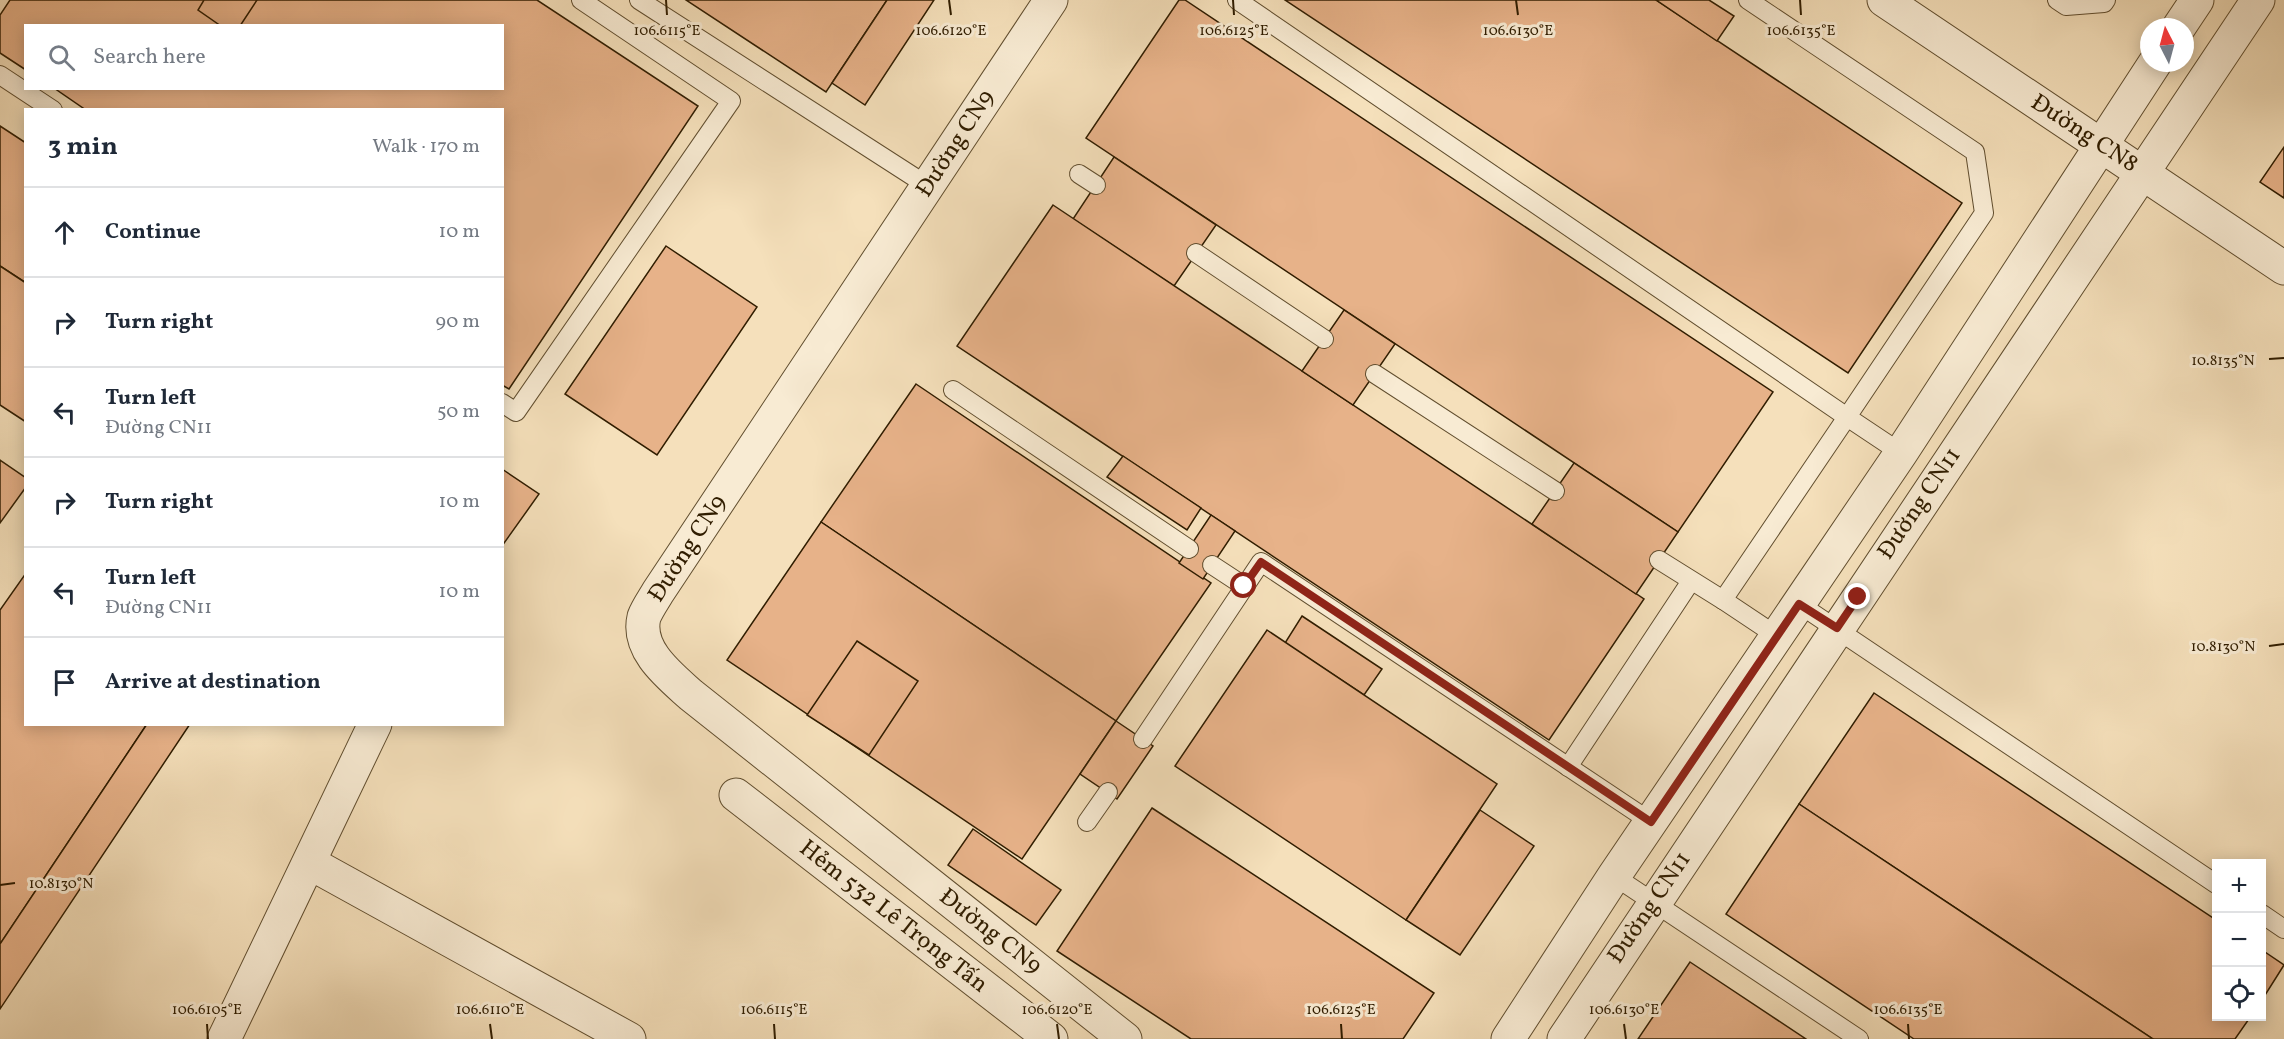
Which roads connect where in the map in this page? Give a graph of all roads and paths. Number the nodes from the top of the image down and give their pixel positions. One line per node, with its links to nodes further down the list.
1 (581, 0): 25 (lane)
2 (639, 0): 19 (lane)
3 (1051, 0): 19 (street, Đường CN9)
4 (1238, 0): 26 (lane)
5 (1748, 0): 26 (lane)
6 (1884, 0): 15 (street, Đường CN8)
7 (2057, 0): 8 (lane)
8 (2106, 0)
9 (2197, 0): 11 (street)
10 (2258, 0): 16 (street, Đường CN11)
11 (2185, 18)
12 (2149, 72): 15 (street, Đường CN11)
13 (0, 75): 14 (lane)
14 (50, 108)
15 (2100, 146): 16 (street, Đường CN8); 27 (street, Đường CN11)
16 (2142, 172): 21 (street, Đường CN8); 36 (street, Đường CN11)
17 (1079, 174): 18 (lane)
18 (1096, 185)
19 (928, 186): 54 (street, Đường CN9)
20 (1196, 253): 22 (lane)
21 (2284, 268)
22 (1324, 339)
23 (1375, 374): 28 (lane)
24 (953, 390): 29 (lane)
25 (504, 404)
26 (1847, 417): 27 (lane); 34 (lane)
27 (1901, 453): 35 (street, Đường CN11)
28 (1555, 490)
29 (1188, 549)
30 (1659, 560): 32 (lane)
31 (1212, 565): 33 (lane)
32 (1691, 581): 34 (lane); 40 (lane)
33 (1244, 586): 39 (lane); 40 (lane)
34 (1723, 600): 37 (lane)
35 (1799, 604): 36 (lane); 37 (street, Đường CN11)
36 (1837, 628): 47 (lane); 48 (street, Đường CN11)
37 (1777, 636): 44 (street, Đường CN11)
38 (374, 726): 45 (street)
39 (1143, 739)
40 (1568, 767): 44 (lane)
41 (1108, 792): 43 (lane)
42 (736, 795): 53 (street, Hẻm 532 Lê Trọng Tấn)
43 (1087, 822)
44 (1651, 822): 46 (street, Đường CN11)
45 (310, 863): 51 (street); 52 (street)
46 (1614, 876): 48 (lane); 55 (street, Đường CN11)
47 (2212, 881)
48 (1653, 902): 56 (street, Đường CN11); 57 (lane)
49 (2266, 917): 50 (lane)
50 (2284, 929)
51 (224, 1039)
52 (629, 1039)
53 (1051, 1039)
54 (1125, 1039)
55 (1508, 1039)
56 (1564, 1039)
57 (1859, 1039)

